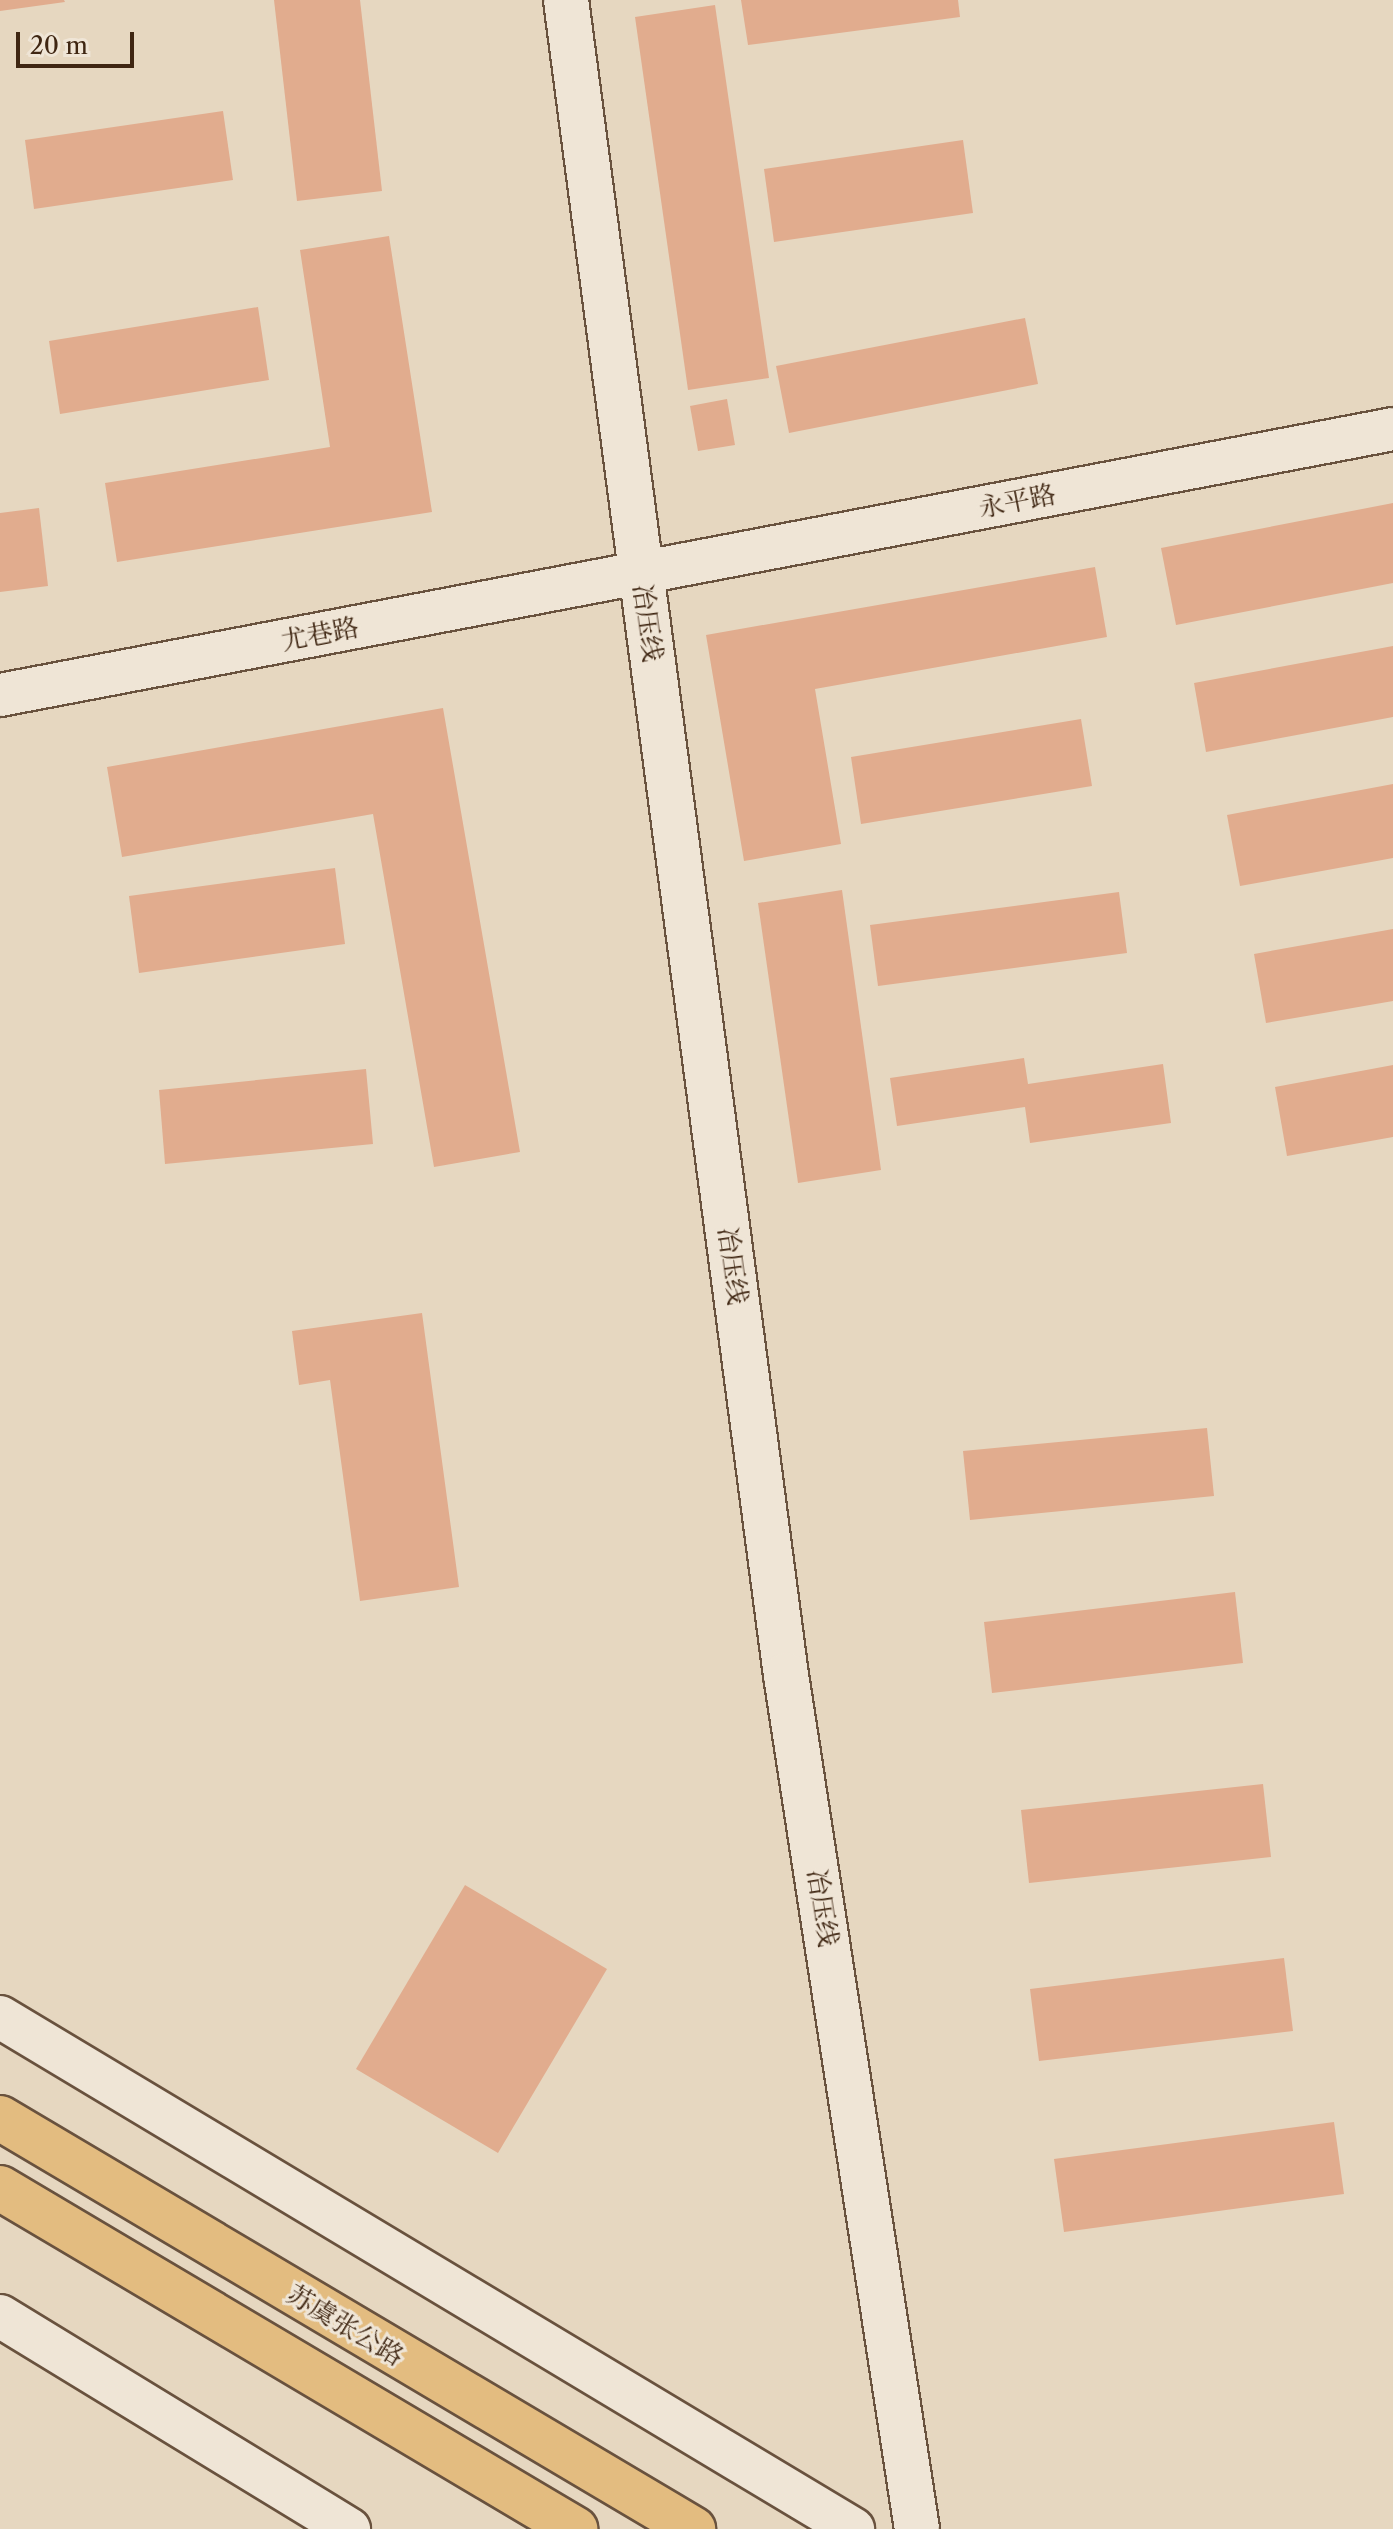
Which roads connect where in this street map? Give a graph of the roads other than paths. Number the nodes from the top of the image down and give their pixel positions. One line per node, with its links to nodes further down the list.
1 (566, 0): 3 (main road, 冶压线)
2 (1393, 429): 3 (street, 永平路)
3 (641, 576): 4 (street, 尤巷路); 13 (main road, 冶压线)
4 (0, 695)
5 (0, 2017): 12 (street)
6 (0, 2118): 11 (highway, 苏虞张公路)
7 (0, 2188): 10 (highway)
8 (0, 2316): 9 (street)
9 (349, 2529)
10 (575, 2529)
11 (693, 2529)
12 (853, 2529)
13 (917, 2529)

